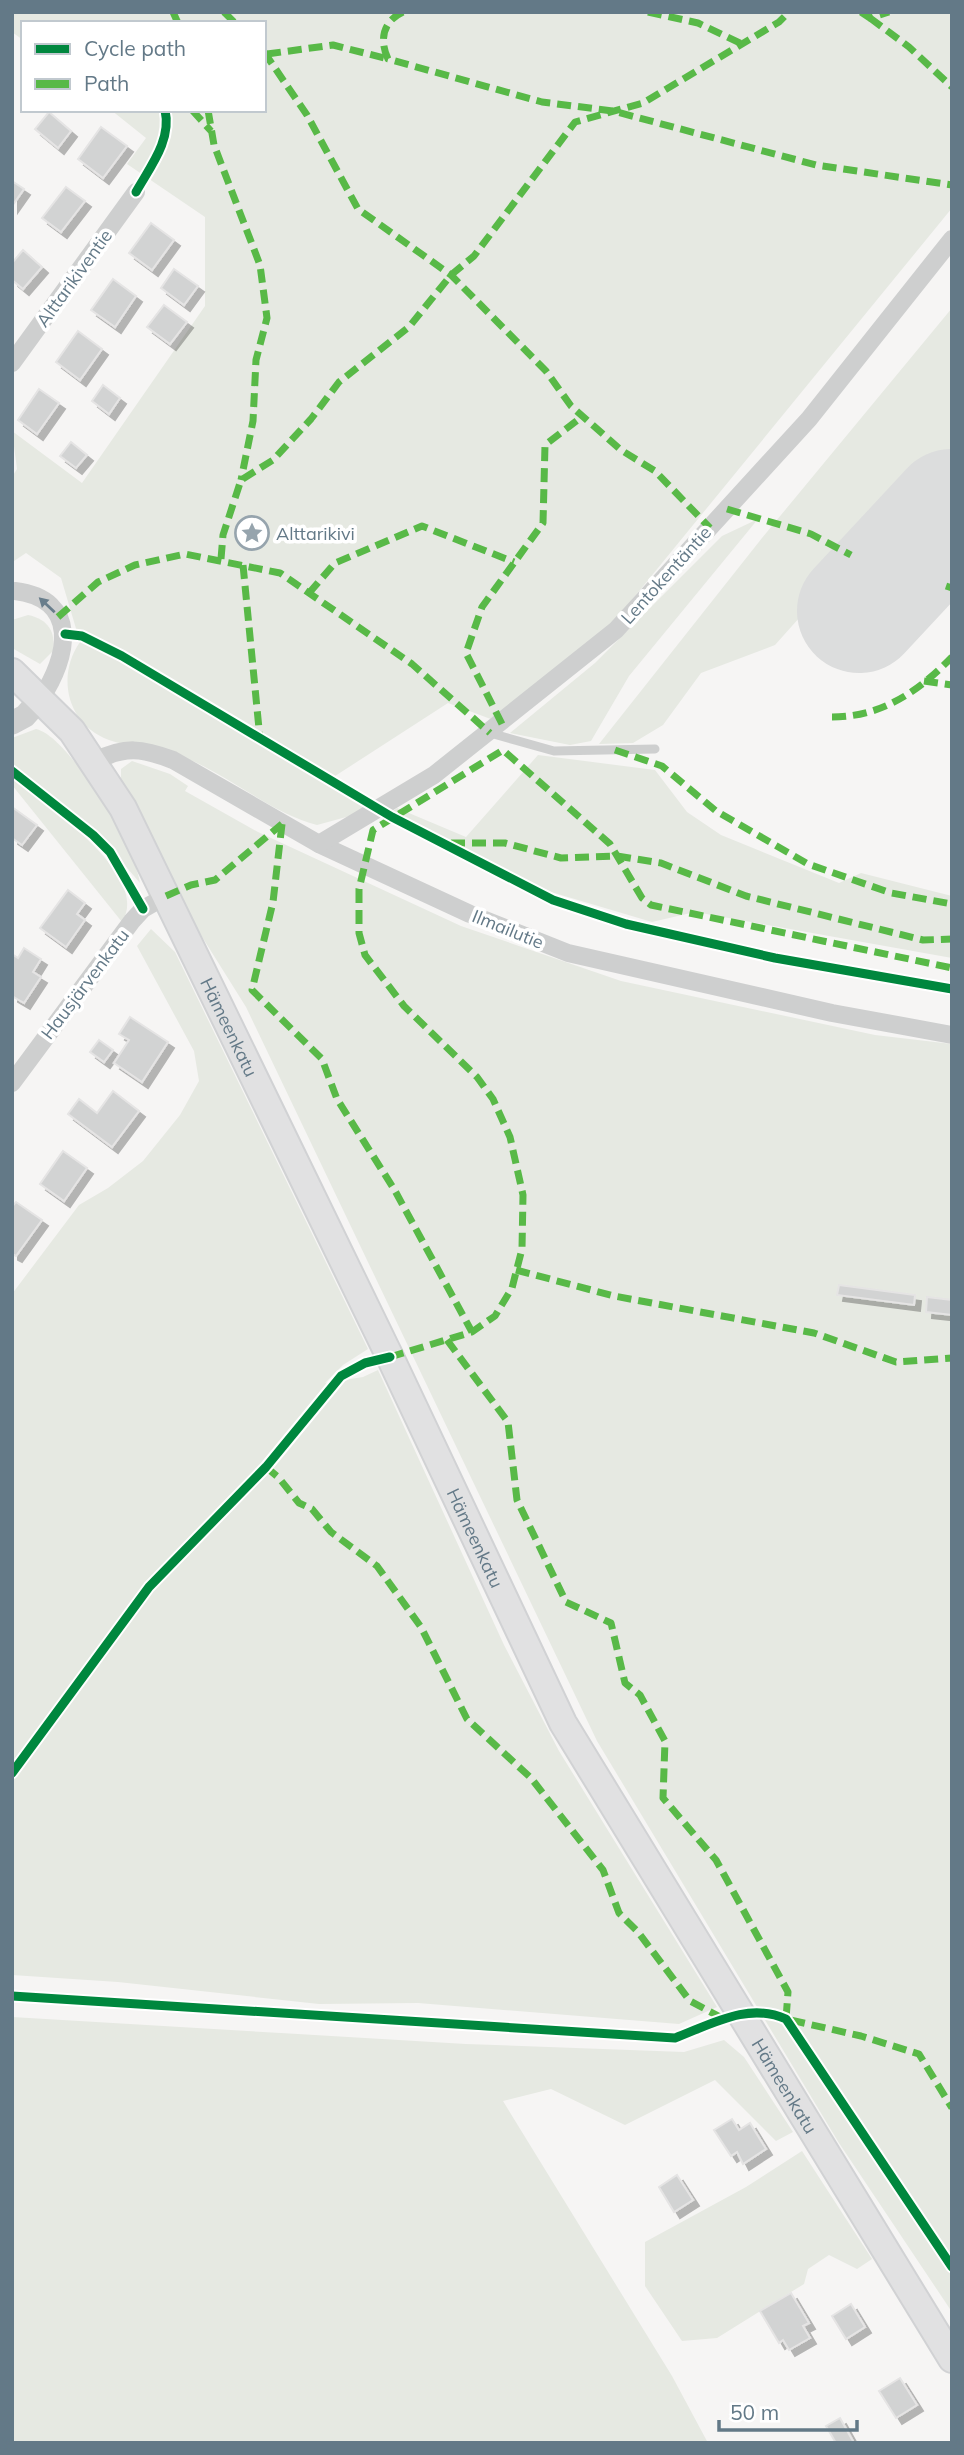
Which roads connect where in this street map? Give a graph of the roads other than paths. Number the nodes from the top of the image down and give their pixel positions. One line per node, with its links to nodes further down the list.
1 (136, 192): 3 (street, Alttarikiventie)
2 (952, 239): 8 (street, Lentokentäntie)
3 (12, 363)
4 (13, 591): 6 (street, one-way to 4)
5 (12, 672): 6 (main road, Hämeenkatu)
6 (41, 698): 7 (street); 10 (main road, Hämeenkatu)
7 (12, 723)
8 (490, 733): 9 (lane); 11 (street, Lentokentäntie)
9 (655, 749)
10 (95, 761): 11 (street, Ilmailutie); 12 (main road, Hämeenkatu)
11 (319, 844): 13 (street, Ilmailutie)
12 (166, 896): 14 (street, Hausjärvenkatu); 15 (main road, Hämeenkatu)
13 (952, 1035)
14 (12, 1083)
15 (952, 2359)

